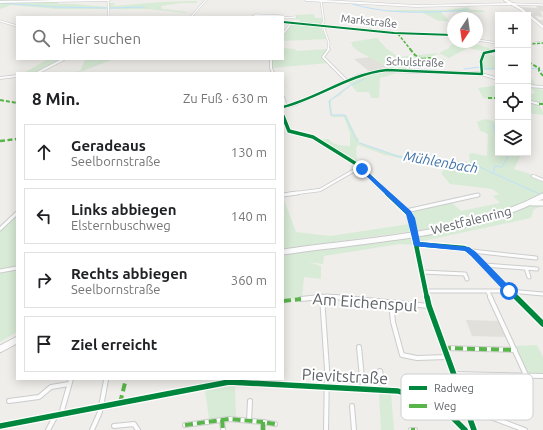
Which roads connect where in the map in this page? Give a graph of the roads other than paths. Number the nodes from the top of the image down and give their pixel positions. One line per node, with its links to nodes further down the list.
1 (109, 0): 6 (street); 9 (street)
2 (206, 0): 10 (street)
3 (306, 0): 5 (street)
4 (505, 0): 7 (main road)
5 (321, 1): 7 (street); 17 (street)
6 (0, 2)
7 (514, 4): 8 (street); 18 (main road)
8 (543, 4)
9 (109, 16)
10 (192, 16)
11 (284, 17): 12 (street)
12 (296, 17)
13 (0, 21): 16 (street)
14 (284, 22): 15 (street, Markstraße)
15 (292, 22): 17 (street, Markstraße); 19 (street)
16 (16, 26)
17 (322, 26): 20 (street, Markstraße); 36 (street)
18 (543, 27)
19 (284, 33)
20 (447, 35)
21 (483, 41): 23 (street)
22 (543, 42): 24 (street)
23 (495, 43)
24 (531, 44)
25 (495, 51): 32 (street)
26 (62, 60): 30 (street)
27 (271, 60): 31 (street)
28 (412, 64): 29 (street)
29 (407, 71): 32 (street, Schulstraße); 36 (street, Schulstraße)
30 (39, 72)
31 (273, 72)
32 (482, 74): 35 (street, Schulstraße)
33 (16, 76): 34 (street)
34 (0, 78)
35 (495, 78)
36 (347, 81): 41 (street, Schulstraße)
37 (531, 86): 38 (street)
38 (543, 87)
39 (531, 103): 40 (street)
40 (539, 104)
41 (284, 106)
42 (284, 118): 43 (street)
43 (360, 167): 46 (street); 49 (street)
44 (533, 176): 45 (street)
45 (543, 180)
46 (284, 195)
47 (478, 195): 49 (street)
48 (541, 200): 53 (main road, Westfalenring)
49 (406, 211): 52 (street, bridge)
50 (16, 214): 51 (street)
51 (0, 229)
52 (416, 242): 54 (street); 61 (street)
53 (284, 252)
54 (472, 252): 55 (street); 56 (street)
55 (536, 258)
56 (485, 266): 58 (street); 65 (street)
57 (16, 268): 60 (street)
58 (526, 268): 59 (street); 62 (street)
59 (537, 269)
60 (0, 271)
61 (422, 272): 63 (street); 64 (street)
62 (529, 277)
63 (467, 279)
64 (426, 291): 66 (street); 71 (street)
65 (509, 291): 66 (street); 67 (street); 72 (street)
66 (488, 292): 77 (street)
67 (543, 294)
68 (322, 296): 69 (street, Am Eichenspul); 70 (street, Am Eichenspul); 87 (street)
69 (301, 298)
70 (391, 303): 71 (street, Am Eichenspul); 78 (street)
71 (429, 306): 75 (street)
72 (543, 324)
73 (16, 341): 76 (main road)
74 (359, 348): 88 (street)
75 (443, 348): 77 (street); 78 (street)
76 (0, 349)
77 (515, 350): 81 (street)
78 (447, 357): 80 (street)
79 (380, 371): 89 (street)
80 (453, 374)
81 (526, 374)
82 (533, 375): 83 (street)
83 (543, 376)
84 (71, 380): 86 (street)
85 (106, 380): 94 (street)
86 (70, 384): 91 (street); 95 (street)
87 (326, 387): 88 (street, Pievitstraße); 94 (street, Pievitstraße); 111 (street)
88 (363, 388): 89 (street, Pievitstraße)
89 (384, 389): 90 (street, Pievitstraße)
90 (401, 391)
91 (9, 401)
92 (250, 401): 100 (street)
93 (352, 406): 112 (street)
94 (101, 407): 95 (street, Pievitstraße); 107 (street)
95 (58, 415): 104 (street, Pievitstraße); 106 (street)
96 (222, 420): 100 (street); 103 (street); 109 (street)
97 (454, 420): 115 (street, Pievitstraße)
98 (470, 420): 116 (street)
99 (498, 420): 117 (street)
100 (249, 421): 101 (street)
101 (264, 422): 102 (street); 110 (street)
102 (275, 424)
103 (186, 425)
104 (0, 426)
105 (114, 426): 108 (street)
106 (48, 430)
107 (92, 430)
108 (138, 430)
109 (223, 430)
110 (263, 430)
111 (326, 430)
112 (354, 430)
113 (411, 430): 114 (street)
114 (415, 430)
115 (465, 430)
116 (474, 430)
117 (525, 430)

